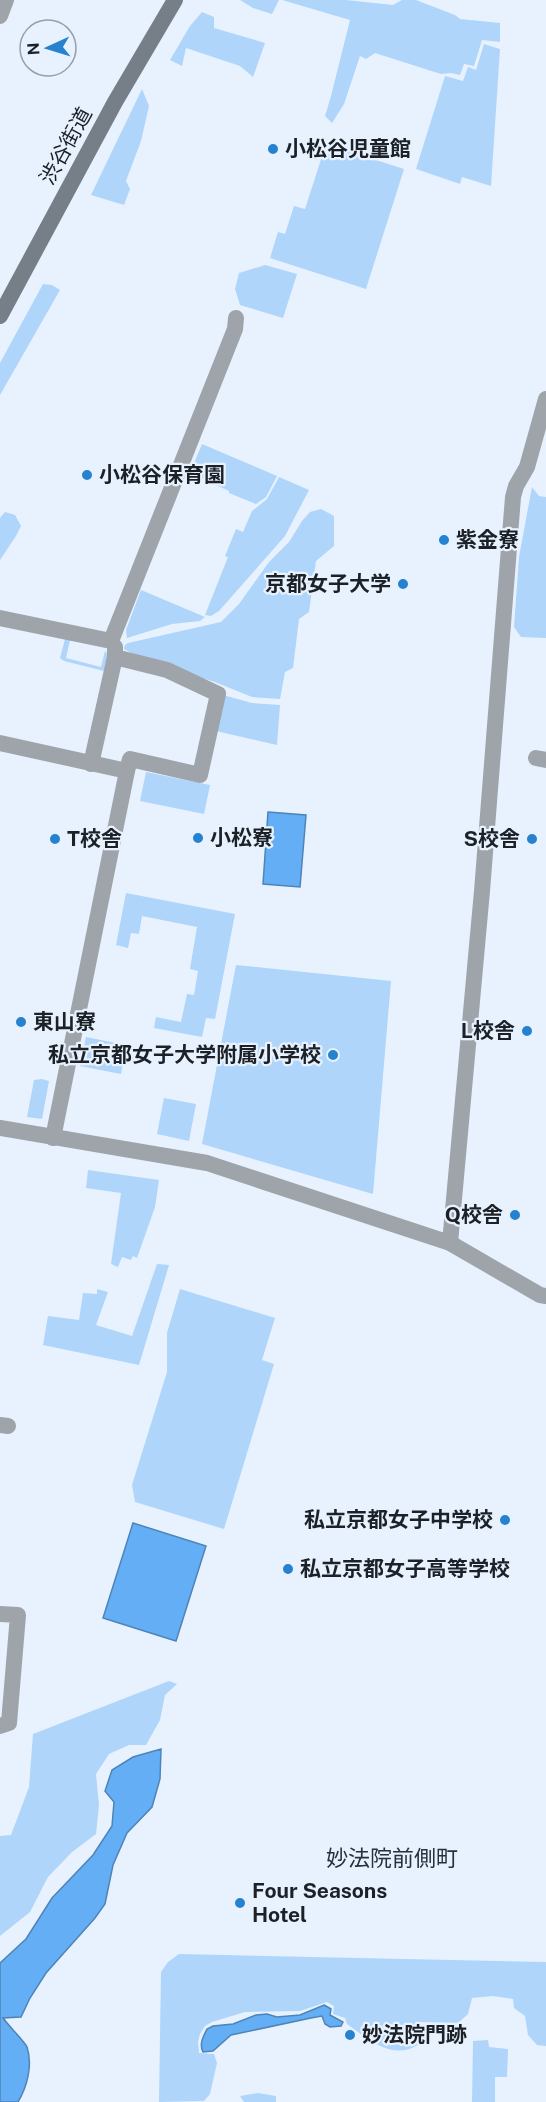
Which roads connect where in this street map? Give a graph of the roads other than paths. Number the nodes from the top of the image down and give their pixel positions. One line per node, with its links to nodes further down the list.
1 (6, 0): 3 (street)
2 (175, 0): 4 (main road, 渋谷街道)
3 (0, 16)
4 (0, 316)
5 (236, 318): 8 (street)
6 (546, 399): 14 (street)
7 (0, 618): 8 (street)
8 (113, 649): 10 (street); 11 (street)
9 (0, 743): 10 (street)
10 (91, 764): 11 (street)
11 (127, 771): 13 (street)
12 (0, 1128): 13 (street)
13 (53, 1138): 14 (street)
14 (450, 1243): 15 (street)
15 (546, 1296)
16 (0, 1614): 17 (street)
17 (0, 1726)

